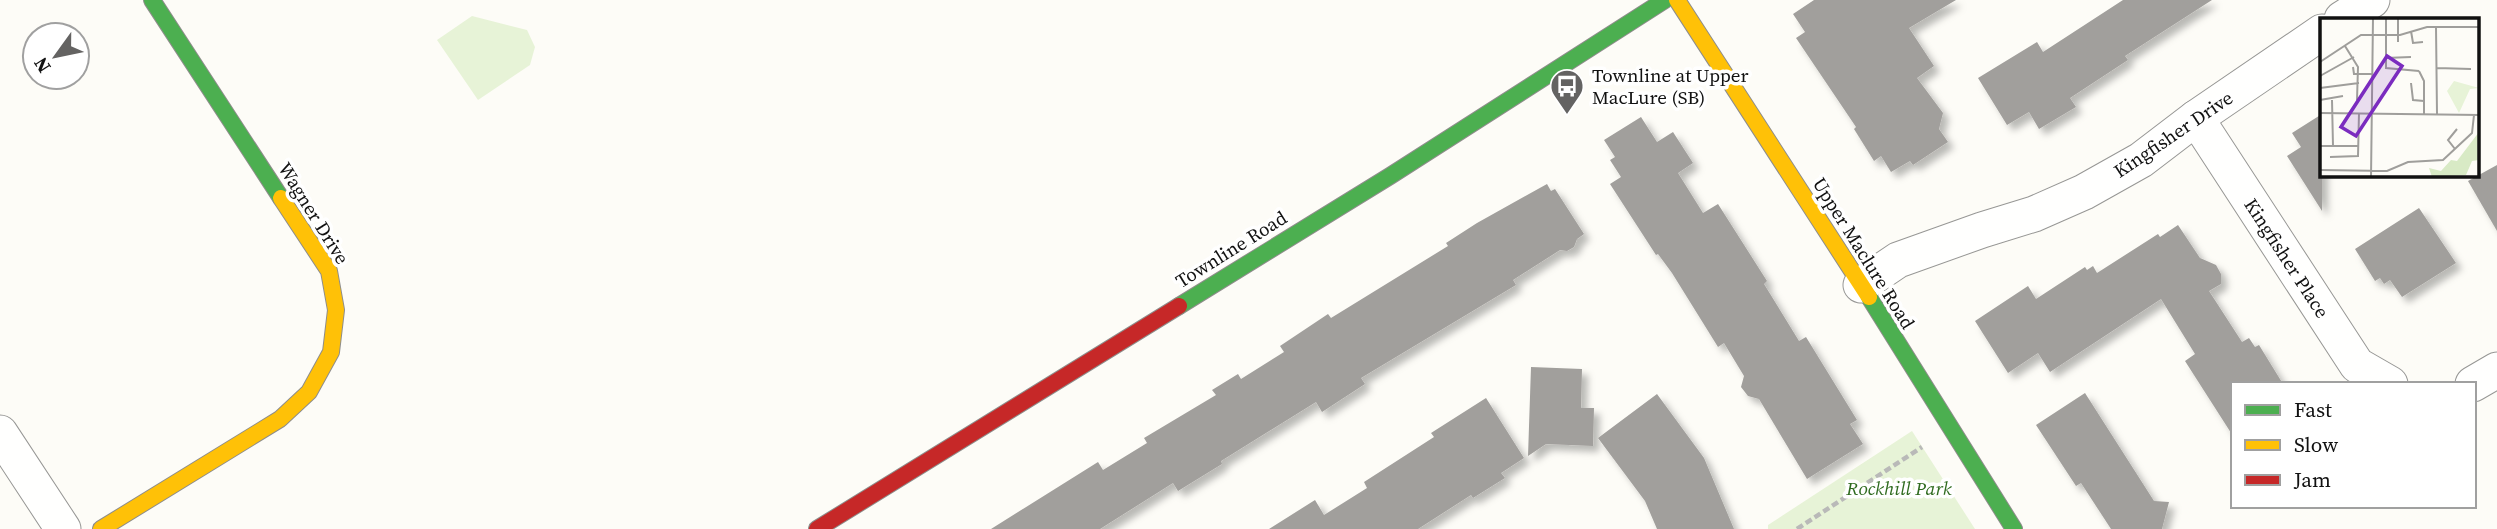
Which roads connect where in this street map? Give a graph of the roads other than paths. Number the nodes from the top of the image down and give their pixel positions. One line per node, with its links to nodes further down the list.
1 (152, 0): 14 (street, Wagner Drive)
2 (1665, 0): 15 (street, Townline Road)
3 (1677, 0): 8 (street, Upper Maclure Road)
4 (2372, 0): 5 (street)
5 (2344, 18)
6 (2320, 33): 7 (street, Kingfisher Drive)
7 (2196, 118): 8 (street, Kingfisher Drive); 10 (street, Kingfisher Place)
8 (1861, 285): 16 (street, Upper Maclure Road)
9 (2497, 370): 11 (street)
10 (2387, 382)
11 (2476, 382)
12 (0, 433): 13 (street)
13 (63, 529)
14 (101, 529)
15 (817, 529)
16 (2014, 529)

